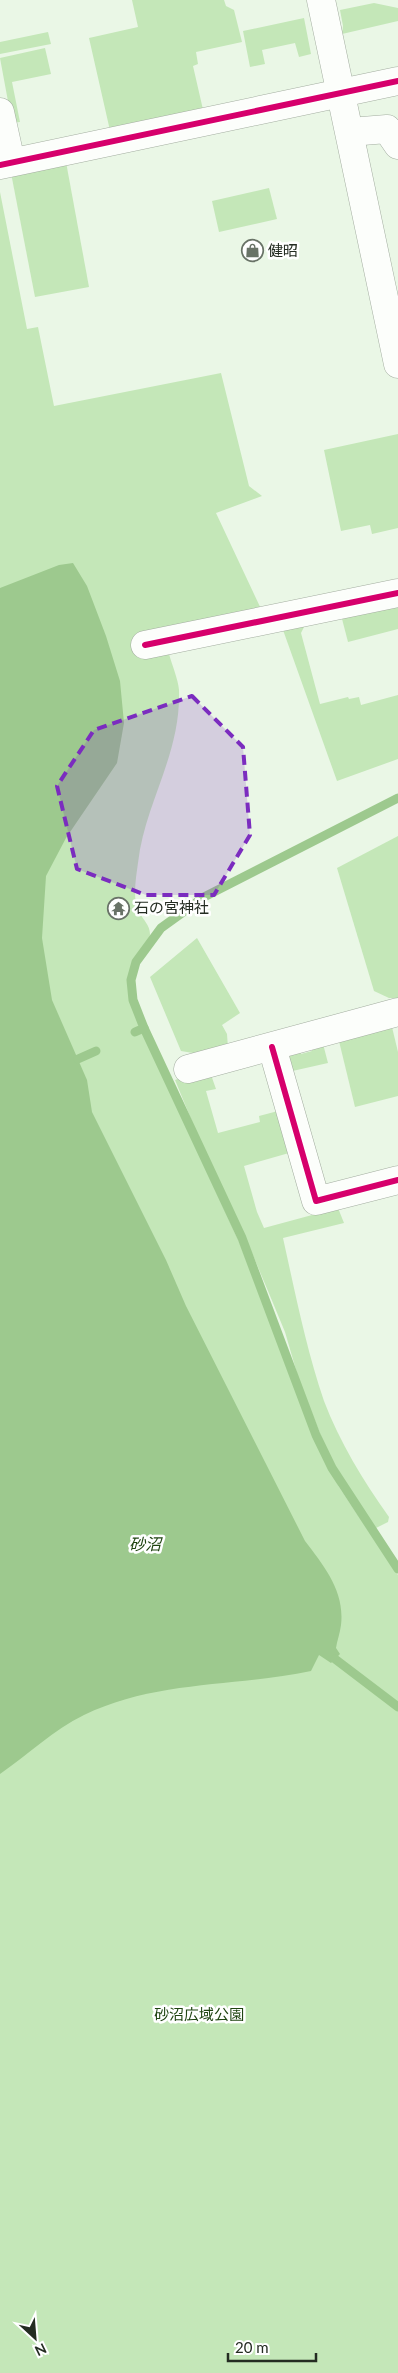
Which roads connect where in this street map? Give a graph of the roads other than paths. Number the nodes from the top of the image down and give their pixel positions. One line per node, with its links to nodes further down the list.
1 (321, 0): 3 (street)
2 (398, 81): 3 (street)
3 (342, 93): 5 (street); 7 (street)
4 (0, 112): 7 (street)
5 (350, 132): 6 (street); 8 (street)
6 (398, 145)
7 (6, 164)
8 (398, 364)
9 (398, 593): 10 (street)
10 (145, 645)
11 (398, 1012): 12 (street)
12 (272, 1047): 13 (street); 14 (street)
13 (188, 1069)
14 (398, 1180)

